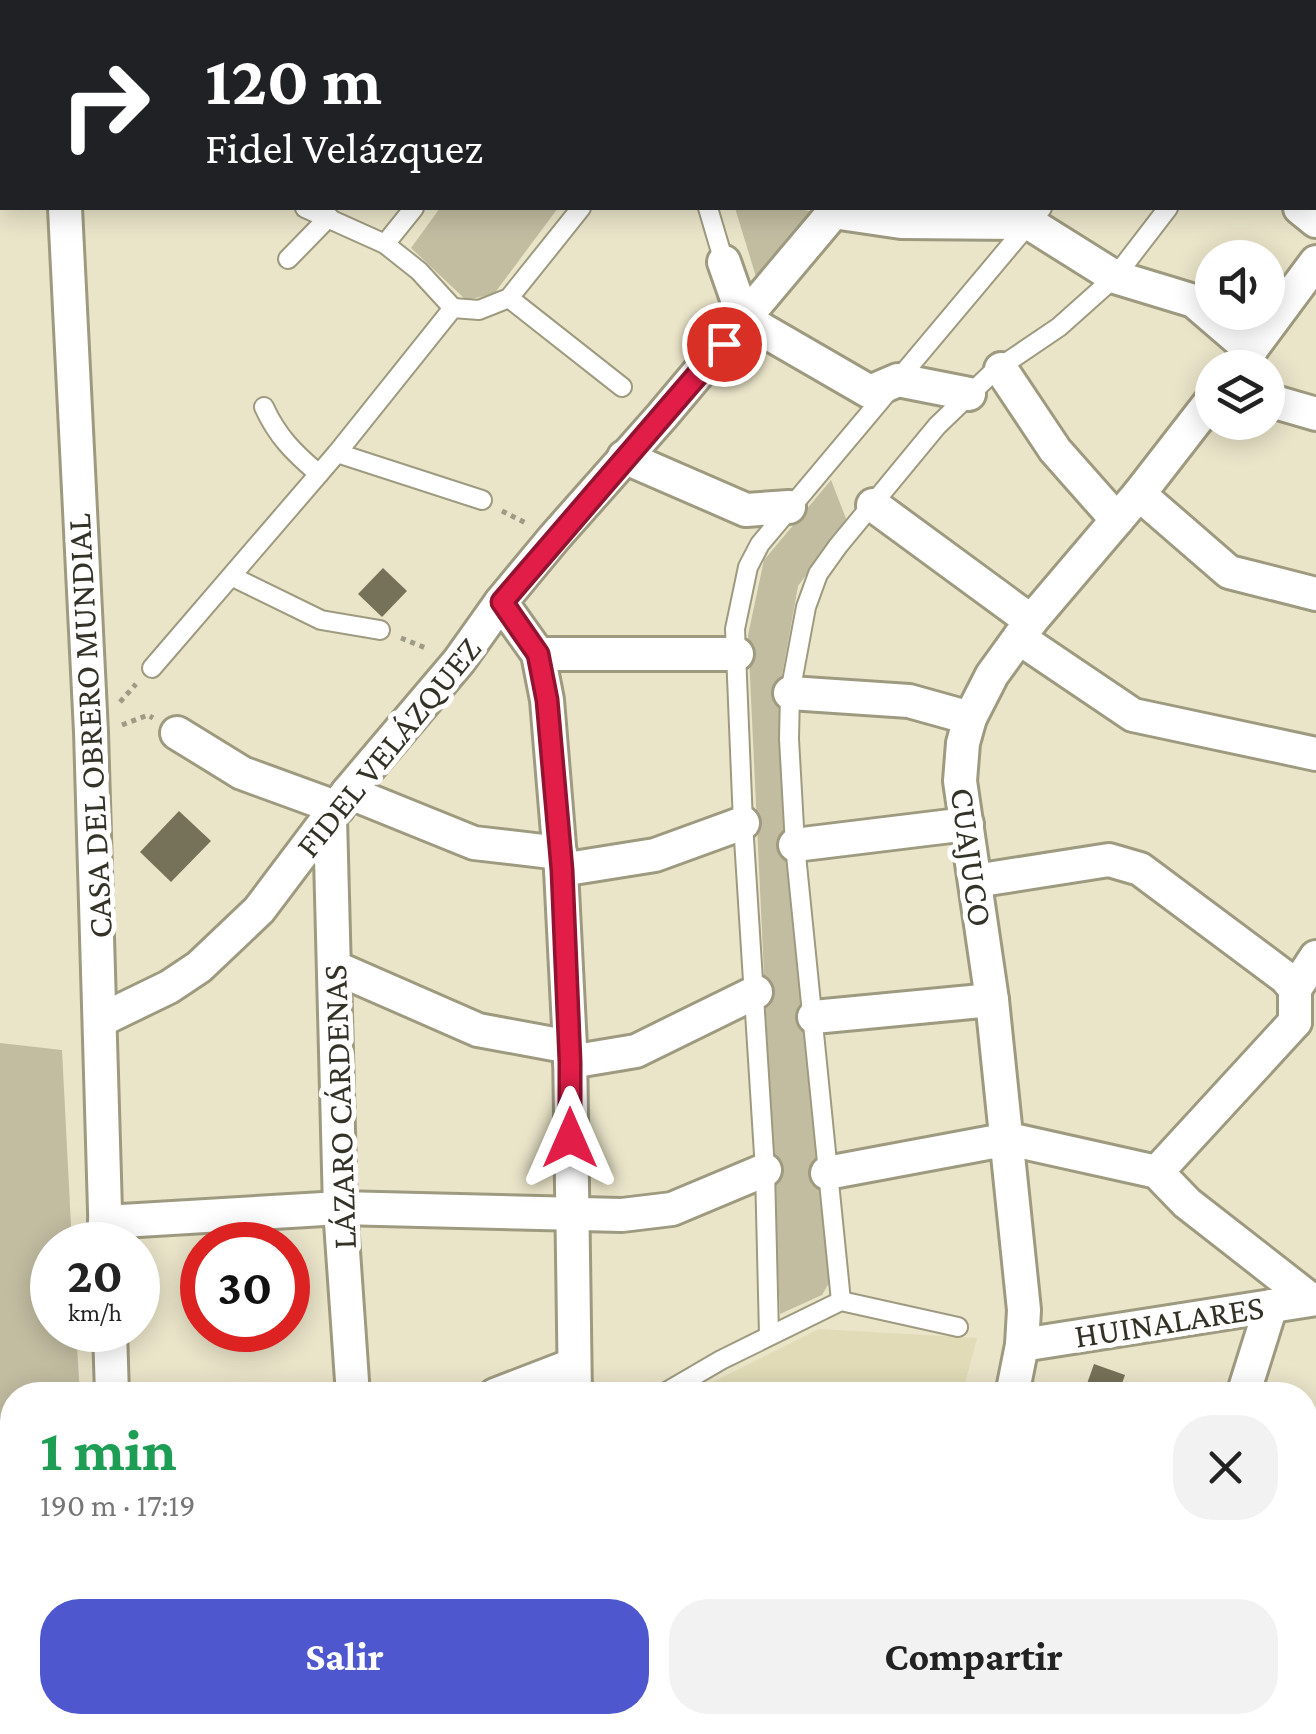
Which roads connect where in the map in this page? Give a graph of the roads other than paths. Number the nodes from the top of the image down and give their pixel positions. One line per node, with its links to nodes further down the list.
1 (65, 210): 61 (street, CASA DEL OBRERO MUNDIAL)
2 (310, 210): 10 (lane)
3 (412, 210): 11 (lane)
4 (579, 210): 16 (lane)
5 (709, 210): 13 (lane)
6 (830, 210): 18 (street, FIDEL VELÁZQUEZ)
7 (836, 210): 9 (street)
8 (1166, 210): 15 (lane)
9 (1036, 215): 15 (street); 22 (lane)
10 (329, 217): 11 (lane); 12 (lane)
11 (385, 244): 17 (lane)
12 (288, 258)
13 (724, 262): 18 (street)
14 (1316, 262): 20 (street)
15 (1115, 277): 19 (street); 21 (lane)
16 (509, 298): 17 (lane); 23 (lane)
17 (453, 308): 29 (lane)
18 (744, 319): 22 (street); 30 (street, FIDEL VELÁZQUEZ)
19 (1237, 350)
20 (1252, 350)
21 (1001, 369): 24 (lane); 36 (street)
22 (898, 380): 24 (street); 35 (lane)
23 (622, 387)
24 (969, 394): 34 (lane)
25 (1285, 405): 27 (street)
26 (264, 407): 31 (lane)
27 (1316, 414)
28 (1195, 422): 32 (street, CUAJUCO)
29 (337, 453): 31 (lane); 33 (lane)
30 (624, 457): 35 (street); 39 (street, FIDEL VELÁZQUEZ)
31 (318, 474): 37 (lane)
32 (1139, 494): 36 (street, CUAJUCO); 38 (street)
33 (482, 500)
34 (873, 505): 40 (street); 45 (lane)
35 (789, 507): 43 (lane)
36 (1117, 520): 40 (street, CUAJUCO)
37 (233, 577): 41 (lane); 44 (lane)
38 (1316, 594)
39 (502, 602): 42 (street); 49 (street, FIDEL VELÁZQUEZ)
40 (1025, 629): 46 (street, CUAJUCO); 48 (street)
41 (380, 630)
42 (538, 654): 43 (street); 53 (street)
43 (737, 654): 50 (lane)
44 (152, 668)
45 (790, 694): 46 (street); 52 (lane)
46 (970, 718): 51 (street, CUAJUCO)
47 (177, 733): 49 (street)
48 (1316, 754)
49 (339, 806): 53 (street); 56 (street, LÁZARO CÁRDENAS); 61 (street, FIDEL VELÁZQUEZ)
50 (743, 823): 53 (street); 57 (lane)
51 (968, 824): 52 (street); 54 (street, CUAJUCO)
52 (795, 845): 60 (lane)
53 (561, 861): 62 (street)
54 (975, 881): 58 (street, CUAJUCO); 59 (street)
55 (1316, 957): 59 (street)
56 (334, 967): 62 (street); 67 (street, LÁZARO CÁRDENAS)
57 (756, 992): 62 (street); 64 (lane)
58 (992, 1000): 60 (street); 63 (street, CUAJUCO)
59 (1302, 1016): 66 (street)
60 (814, 1017): 65 (lane)
61 (101, 1020): 69 (street, CASA DEL OBRERO MUNDIAL)
62 (570, 1054): 68 (street)
63 (1009, 1140): 65 (street); 66 (street); 76 (street, CUAJUCO)
64 (765, 1170): 68 (street); 75 (lane)
65 (827, 1172): 72 (lane)
66 (1157, 1172): 71 (street)
67 (340, 1208): 68 (street); 70 (street); 80 (street, LÁZARO CÁRDENAS)
68 (570, 1213): 78 (street)
69 (106, 1222)
70 (160, 1228)
71 (1313, 1299): 73 (street, HUINALARES)
72 (841, 1301): 74 (lane); 75 (lane)
73 (1271, 1306): 76 (street, HUINALARES); 83 (street)
74 (958, 1327)
75 (769, 1335): 81 (lane)
76 (1022, 1345): 82 (street, CUAJUCO)
77 (111, 1352): 79 (street)
78 (574, 1380)
79 (112, 1382)
80 (352, 1382)
81 (684, 1382)
82 (1015, 1382)
83 (1247, 1382)

